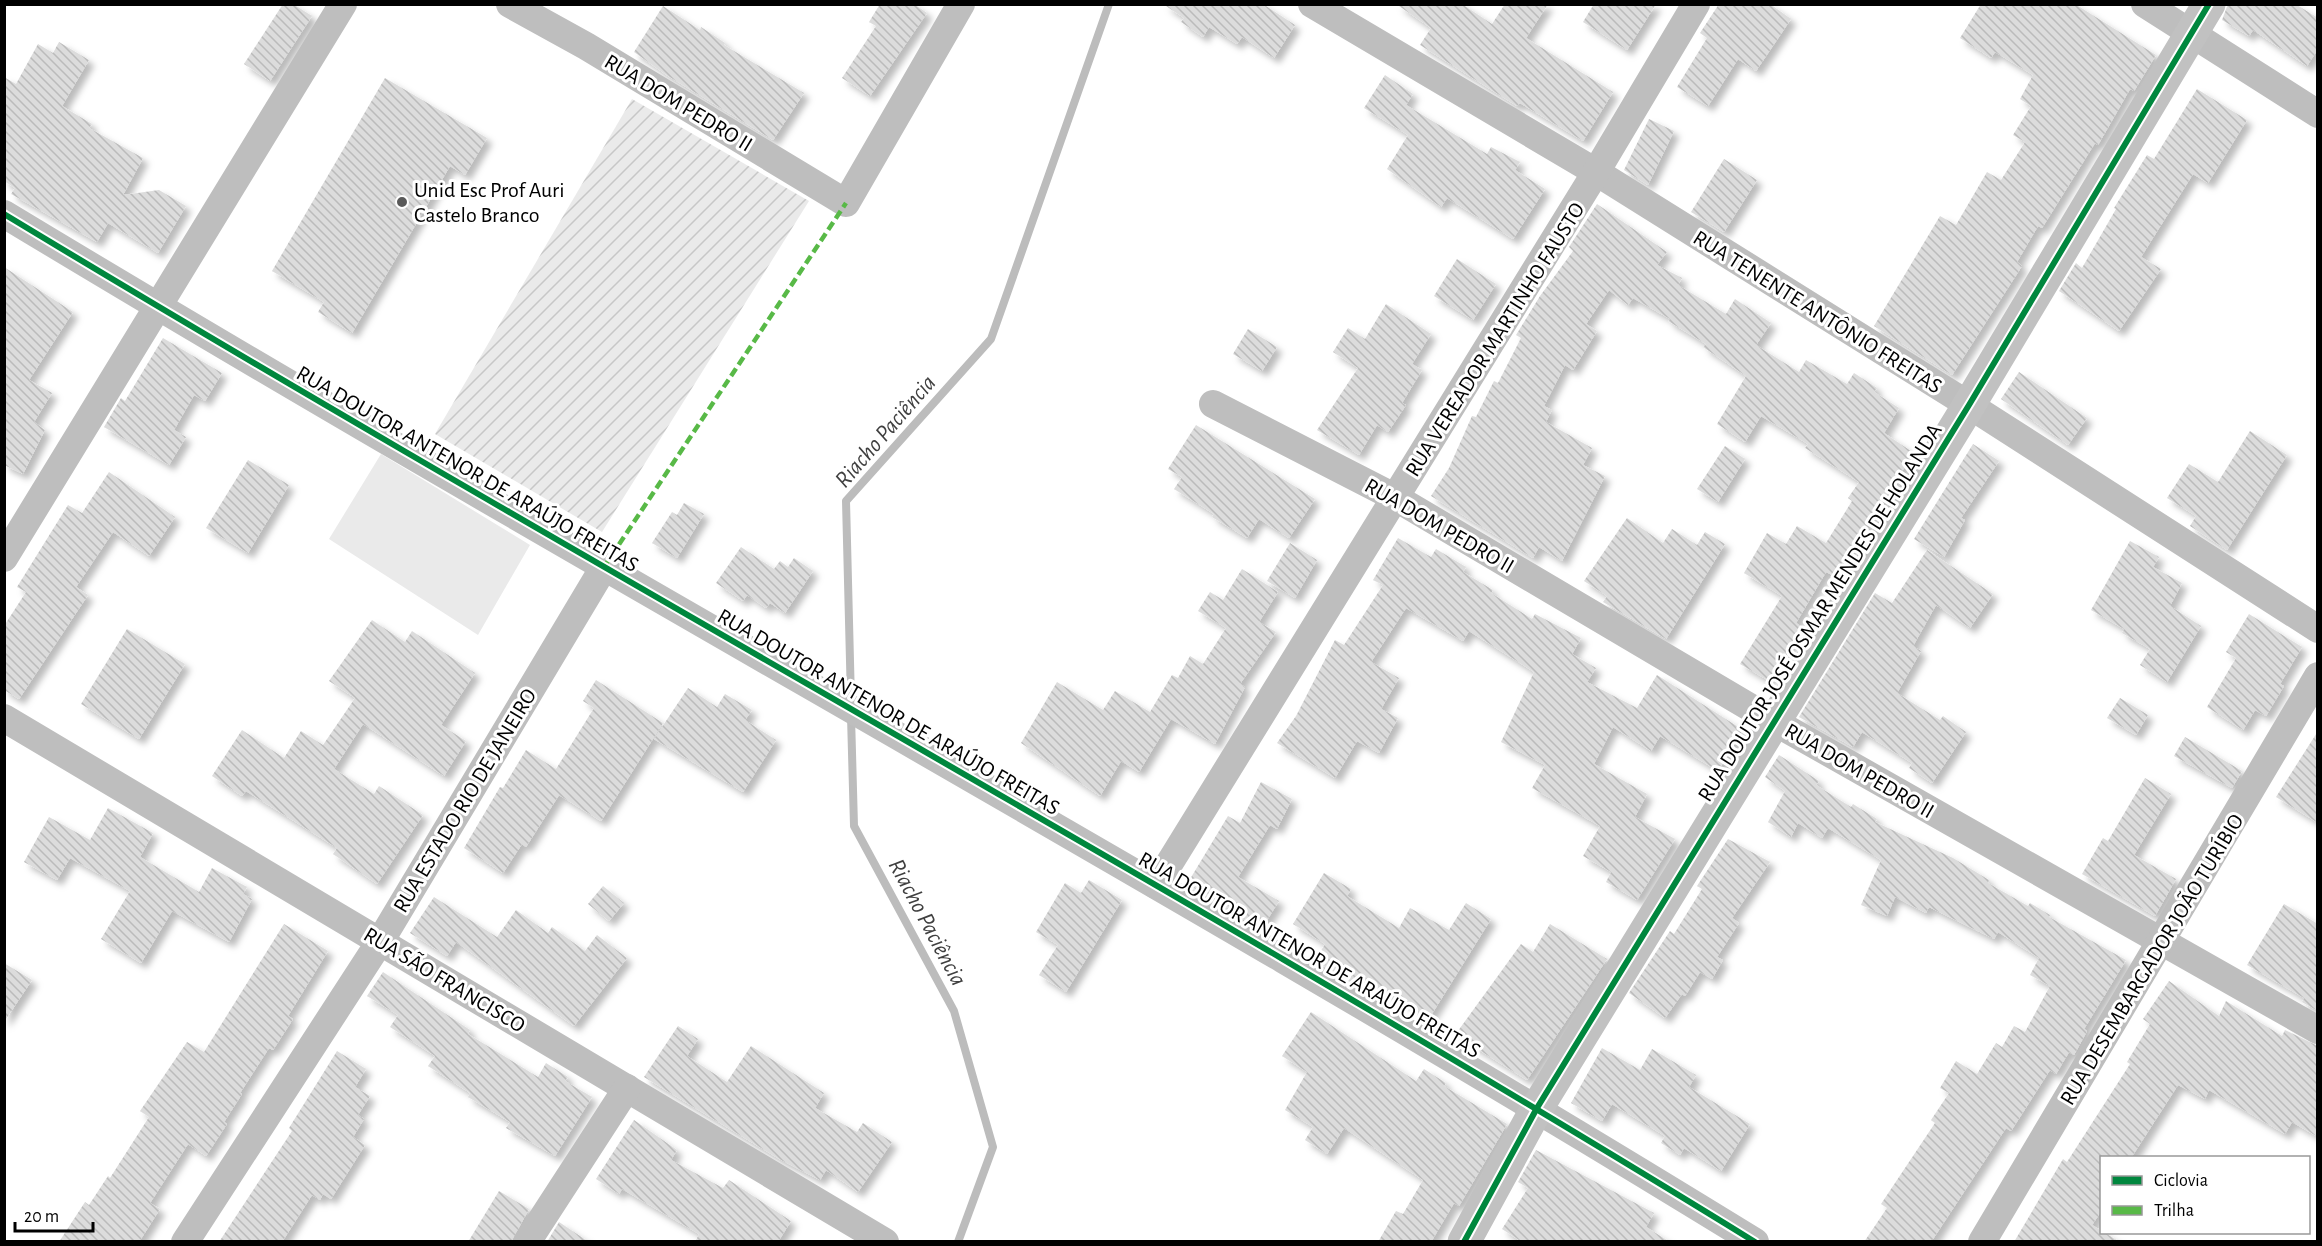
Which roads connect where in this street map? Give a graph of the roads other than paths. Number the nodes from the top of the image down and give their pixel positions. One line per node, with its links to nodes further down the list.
1 (343, 4): 12 (street)
2 (510, 4): 3 (street, RUA DOM PEDRO II)
3 (961, 4)
4 (1312, 4): 10 (street, RUA TENENTE ANTÔNIO FREITAS)
5 (1696, 4): 10 (street, RUA VEREADOR MARTINHO FAUSTO)
6 (2145, 4): 8 (street)
7 (2209, 4): 8 (street, RUA DOUTOR JOSÉ OSMAR MENDES DE HOLANDA)
8 (2192, 33): 9 (street); 14 (street, RUA DOUTOR JOSÉ OSMAR MENDES DE HOLANDA)
9 (2318, 114)
10 (1596, 172): 14 (street, RUA TENENTE ANTÔNIO FREITAS); 15 (street, RUA VEREADOR MARTINHO FAUSTO)
11 (4, 214): 12 (street, RUA DOUTOR ANTENOR DE ARAÚJO FREITAS)
12 (159, 307): 16 (street); 17 (street, RUA DOUTOR ANTENOR DE ARAÚJO FREITAS)
13 (1213, 404): 15 (street, RUA DOM PEDRO II)
14 (1969, 405): 18 (street, RUA TENENTE ANTÔNIO FREITAS); 21 (street, RUA DOUTOR JOSÉ OSMAR MENDES DE HOLANDA)
15 (1396, 498): 21 (street, RUA DOM PEDRO II); 22 (street, RUA VEREADOR MARTINHO FAUSTO)
16 (4, 558)
17 (604, 567): 22 (street, RUA DOUTOR ANTENOR DE ARAÚJO FREITAS); 23 (street, RUA ESTADO RIO DE JANEIRO)
18 (2318, 629)
19 (2318, 676): 24 (street, RUA DESEMBARGADOR JOÃO TURÍBIO)
20 (4, 718): 23 (street, RUA SÃO FRANCISCO)
21 (1773, 721): 24 (street, RUA DOM PEDRO II); 27 (street, RUA DOUTOR JOSÉ OSMAR MENDES DE HOLANDA)
22 (1156, 885): 27 (street, RUA DOUTOR ANTENOR DE ARAÚJO FREITAS)
23 (381, 940): 26 (street, RUA SÃO FRANCISCO); 28 (street, RUA ESTADO RIO DE JANEIRO)
24 (2162, 942): 25 (street, RUA DOM PEDRO II); 33 (street, RUA DESEMBARGADOR JOÃO TURÍBIO)
25 (2318, 1030)
26 (627, 1088): 29 (street); 30 (street, RUA SÃO FRANCISCO)
27 (1538, 1108): 31 (street, RUA DOUTOR JOSÉ OSMAR MENDES DE HOLANDA); 32 (street, RUA DOUTOR ANTENOR DE ARAÚJO FREITAS)
28 (185, 1242)
29 (527, 1242)
30 (885, 1242)
31 (1464, 1242)
32 (1755, 1242)
33 (1982, 1242)

